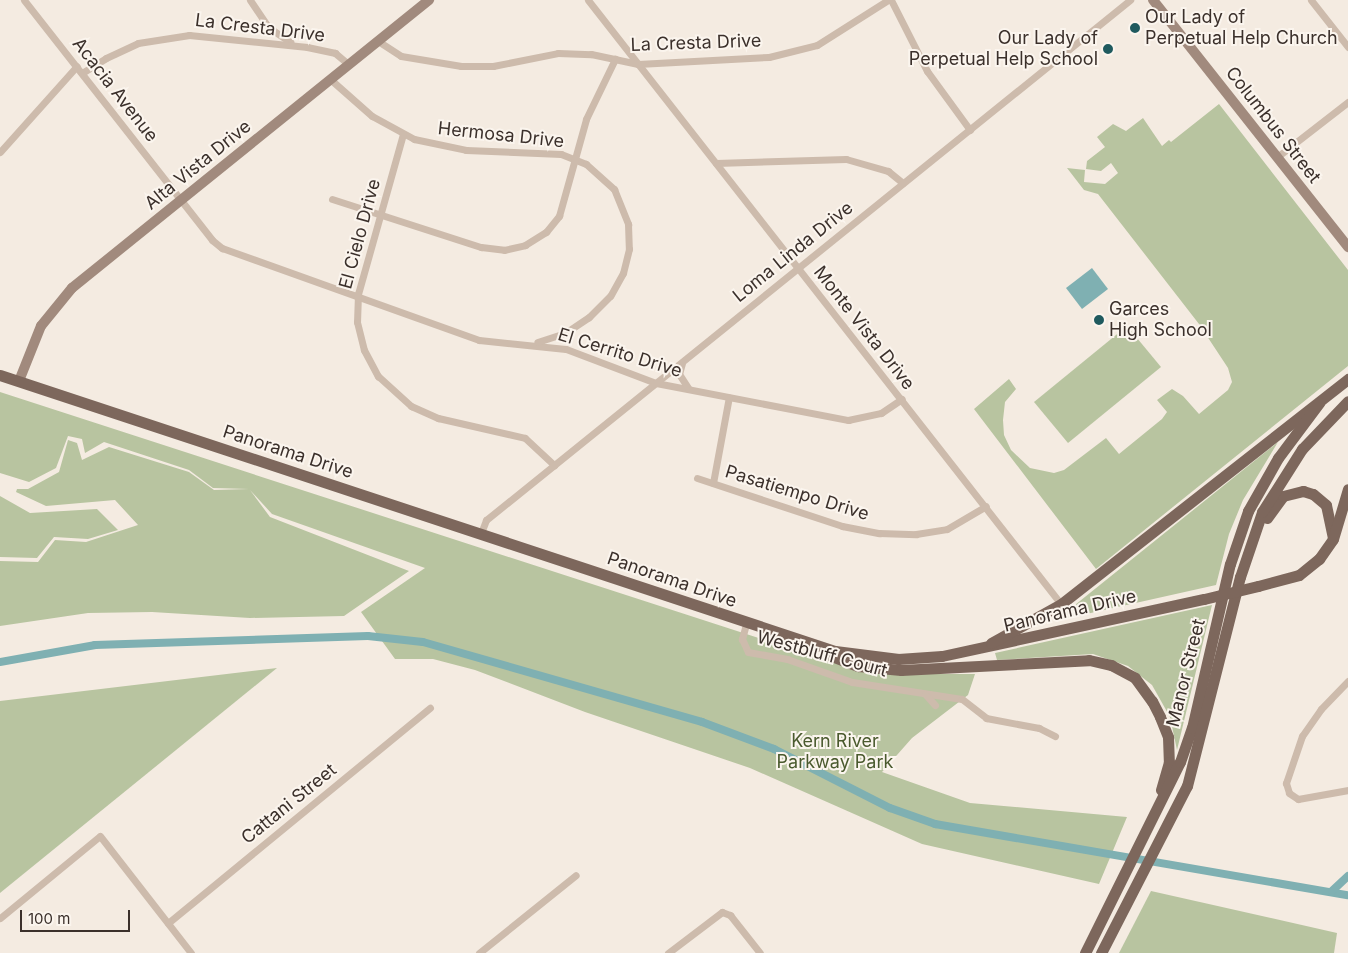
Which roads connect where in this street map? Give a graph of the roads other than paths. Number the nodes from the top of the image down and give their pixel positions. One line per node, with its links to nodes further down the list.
1 (24, 0): 15 (street, Acacia Avenue)
2 (250, 0): 10 (street)
3 (428, 0): 9 (street, Alta Vista Drive)
4 (588, 0): 14 (street, Monte Vista Drive)
5 (889, 0): 14 (street, La Cresta Drive); 19 (street)
6 (1130, 0): 19 (street, Loma Linda Drive)
7 (1153, 0): 22 (street, Columbus Street)
8 (1311, 0): 11 (street)
9 (378, 41): 12 (street, La Cresta Drive); 13 (street, Alta Vista Drive)
10 (307, 47): 13 (street, La Cresta Drive); 16 (street, La Cresta Drive)
11 (1348, 47)
12 (615, 59): 14 (street, La Cresta Drive); 23 (street)
13 (348, 64): 17 (street, Alta Vista Drive)
14 (638, 64): 24 (street, Monte Vista Drive)
15 (77, 66): 16 (street, Acacia Avenue); 21 (street)
16 (82, 74): 27 (street, Acacia Avenue)
17 (330, 79): 20 (street, Hermosa Drive); 27 (street, Alta Vista Drive)
18 (1348, 102): 22 (street)
19 (970, 130): 25 (street, Loma Linda Drive)
20 (404, 134): 23 (street, Hermosa Drive); 28 (street, El Cielo Drive)
21 (0, 152)
22 (1277, 157): 29 (street, Columbus Street)
23 (576, 159): 28 (street); 32 (street, Hermosa Drive)
24 (716, 163): 25 (street); 30 (street, Monte Vista Drive)
25 (903, 183): 30 (street, Loma Linda Drive)
26 (332, 199): 28 (street)
27 (181, 200): 31 (street, El Cerrito Drive); 36 (street, Alta Vista Drive)
28 (380, 214): 31 (street, El Cielo Drive)
29 (1348, 247)
30 (798, 267): 33 (street, Loma Linda Drive); 40 (street, Monte Vista Drive)
31 (358, 294): 32 (street, El Cerrito Drive); 43 (street, El Cielo Drive)
32 (525, 344): 37 (street, El Cerrito Drive)
33 (683, 360): 37 (street, Loma Linda Drive); 38 (street)
34 (0, 375): 36 (main road, Panorama Drive)
35 (1348, 379): 42 (main road)
36 (19, 381): 48 (main road, Panorama Drive)
37 (656, 383): 38 (street, El Cerrito Drive); 43 (street, Loma Linda Drive)
38 (691, 390): 39 (street, El Cerrito Drive)
39 (729, 397): 40 (street, El Cerrito Drive); 45 (street, Pasatiempo Drive)
40 (902, 399): 47 (street, Monte Vista Drive)
41 (1348, 401): 50 (main road, Manor Street)
42 (1319, 403): 51 (main road); 60 (main road, Manor Street)
43 (554, 465): 48 (street, Loma Linda Drive)
44 (697, 478): 45 (street, Pasatiempo Drive)
45 (712, 483): 47 (street, Pasatiempo Drive)
46 (1348, 489): 49 (main road)
47 (986, 506): 51 (street, Monte Vista Drive)
48 (481, 533): 52 (main road, Panorama Drive)
49 (1334, 539): 50 (main road); 53 (main road, Panorama Drive, bridge)
50 (1251, 544): 69 (main road, Manor Street)
51 (1062, 604): 53 (main road)
52 (749, 625): 53 (main road, Panorama Drive); 55 (street, Westbluff Court); 60 (main road)
53 (976, 650)
54 (1348, 681): 59 (street)
55 (925, 694): 56 (street); 58 (street, Westbluff Court)
56 (935, 704)
57 (430, 708): 63 (street, Cattani Street)
58 (1055, 736)
59 (1348, 790)
60 (1159, 806): 68 (main road, Manor Street)
61 (576, 875): 65 (street)
62 (0, 918): 63 (street)
63 (168, 923): 64 (street)
64 (191, 953)
65 (479, 953)
66 (668, 953): 67 (street)
67 (760, 953)
68 (1085, 953)
69 (1101, 953)

